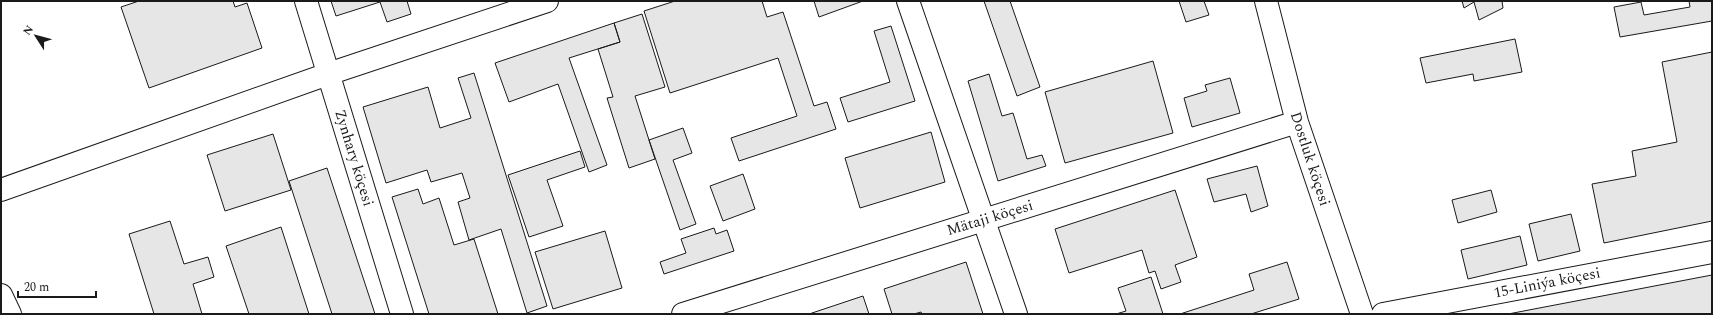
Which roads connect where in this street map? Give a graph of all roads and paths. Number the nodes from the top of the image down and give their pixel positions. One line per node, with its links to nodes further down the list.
1 (306, 1): 5 (street, Zynhary köçesi)
2 (547, 1): 5 (street)
3 (908, 1): 8 (street)
4 (1266, 1): 6 (street, Dostluk köçesi)
5 (328, 74): 7 (street); 13 (street, Zynhary köçesi)
6 (1297, 122): 8 (street, Mätaji köçesi); 15 (street, Dostluk köçesi)
7 (1, 190)
8 (984, 220): 11 (street, Mätaji köçesi); 14 (street)
9 (1712, 252): 16 (street, 15-Liniýa köçesi)
10 (1, 295): 12 (street)
11 (695, 312)
12 (10, 314)
13 (402, 314)
14 (1016, 314)
15 (1362, 314)
16 (1383, 314)

